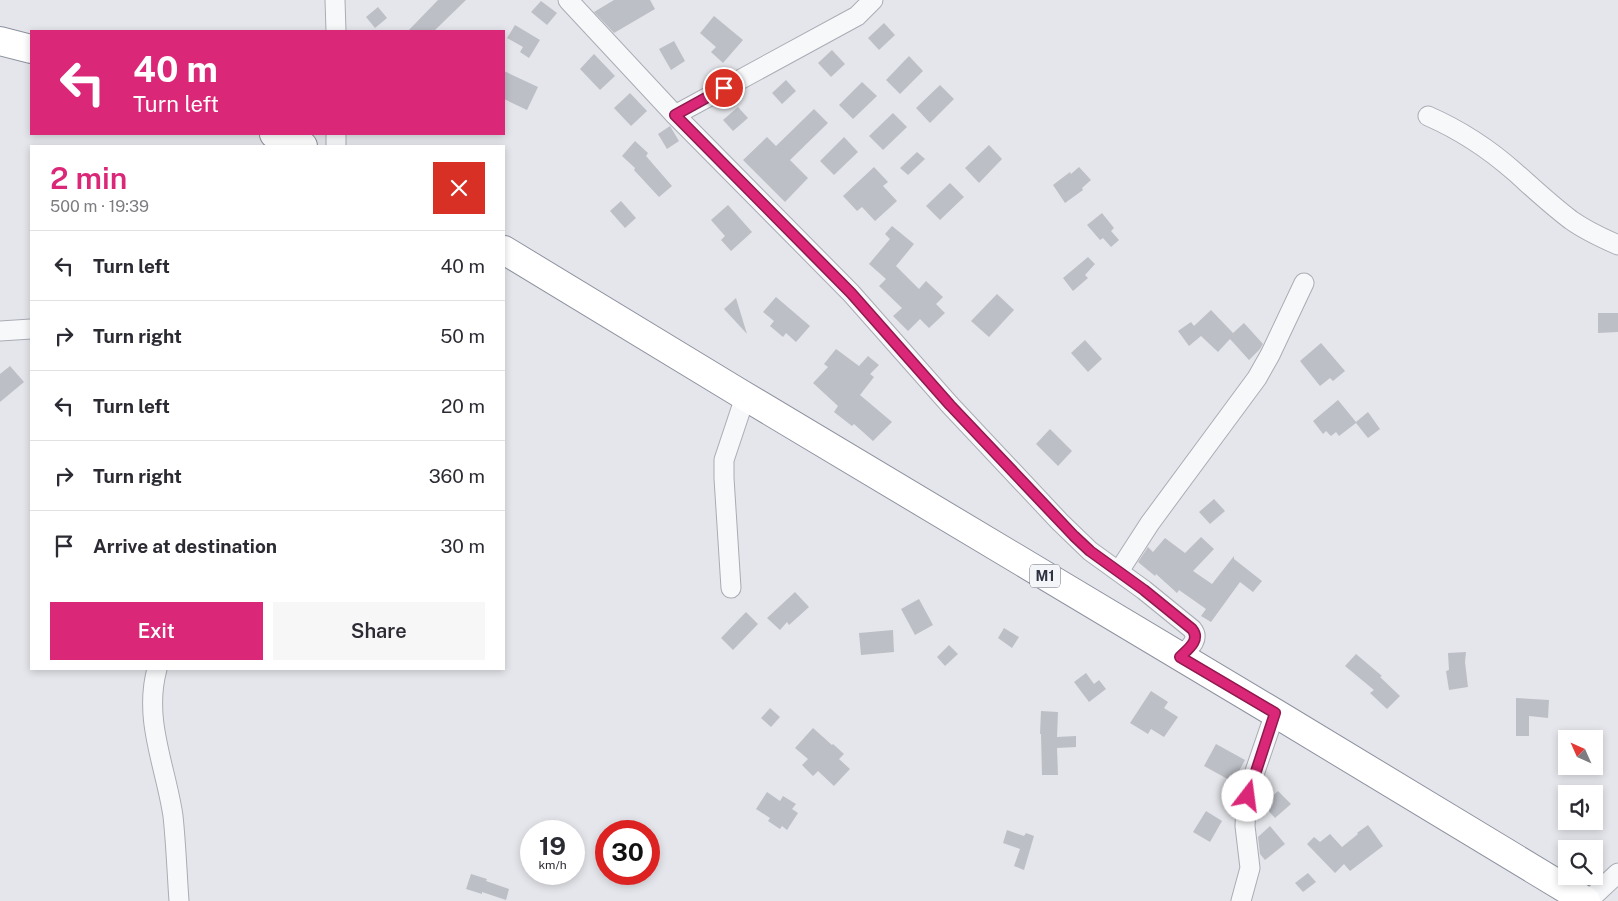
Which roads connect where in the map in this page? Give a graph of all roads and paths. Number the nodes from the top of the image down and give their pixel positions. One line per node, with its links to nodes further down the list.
1 (335, 0): 4 (street)
2 (568, 0): 7 (street)
3 (873, 0): 7 (street)
4 (336, 30)
5 (0, 41): 6 (highway)
6 (30, 49)
7 (675, 115): 17 (street)
8 (1428, 116): 11 (street)
9 (276, 135): 10 (highway)
10 (301, 145)
11 (1618, 245)
12 (505, 251): 16 (highway, M1)
13 (1304, 283): 17 (street)
14 (30, 329): 15 (street)
15 (0, 331)
16 (745, 397): 18 (street); 19 (highway, M1)
17 (1118, 571): 19 (street)
18 (731, 588)
19 (1180, 657): 21 (highway, M1)
20 (158, 670): 23 (street)
21 (1275, 713): 24 (street); 25 (highway, M1)
22 (1618, 873): 25 (street)
23 (179, 901)
24 (1241, 901)
25 (1587, 901)

